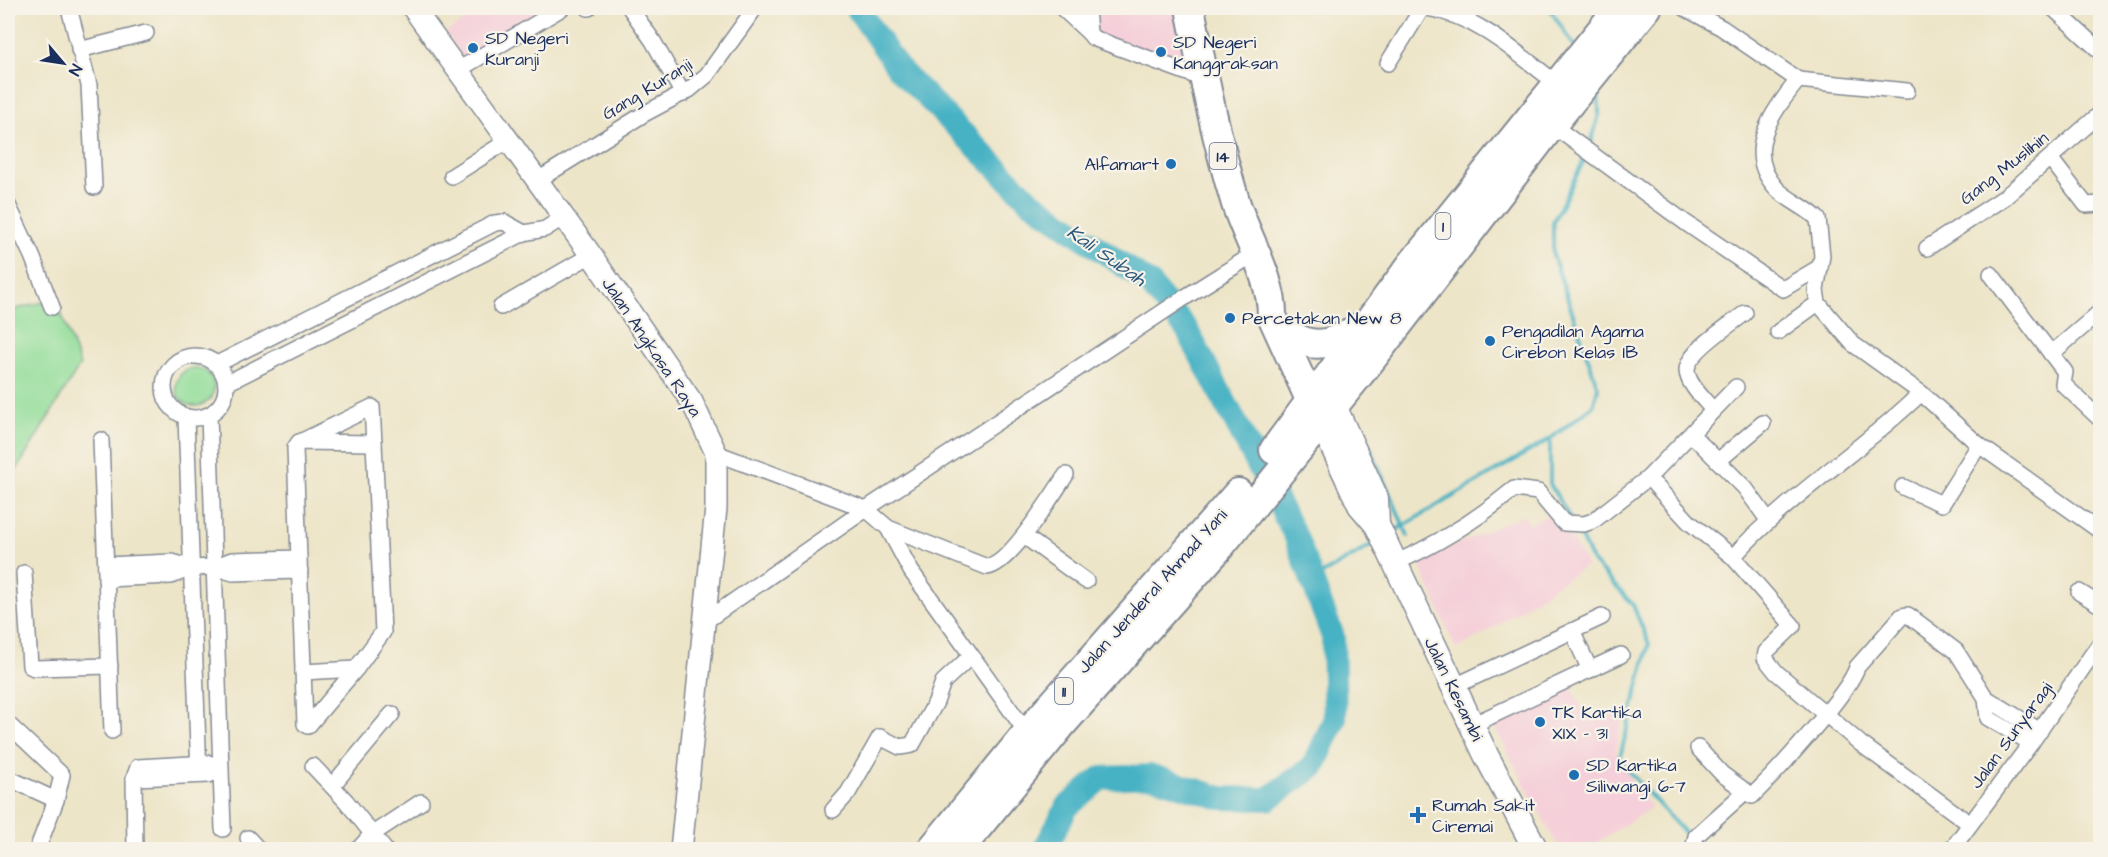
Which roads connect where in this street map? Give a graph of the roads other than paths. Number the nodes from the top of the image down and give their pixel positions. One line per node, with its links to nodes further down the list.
1 (69, 8): 19 (street)
2 (414, 8): 21 (street, Jalan Angkasa Raya)
3 (561, 8): 21 (street)
4 (630, 8): 26 (street)
5 (755, 8): 26 (street, Gang Kuranji)
6 (1062, 8): 16 (street)
7 (1087, 8): 16 (street)
8 (1190, 8): 22 (highway, 14)
9 (1427, 8): 14 (street); 20 (street)
10 (1619, 8): 18 (highway)
11 (1647, 8): 18 (highway)
12 (1685, 8): 23 (street)
13 (2053, 8): 17 (street)
14 (1466, 13): 24 (street)
15 (146, 33): 19 (street)
16 (1089, 33): 22 (street)
17 (2099, 47)
18 (1599, 49): 24 (highway, 1)
19 (79, 50): 33 (street)
20 (1388, 63)
21 (458, 70): 29 (street, Jalan Angkasa Raya)
22 (1204, 79): 39 (highway, 14)
23 (1798, 80): 25 (street); 41 (street)
24 (1566, 83): 28 (highway, 1); 51 (highway, 1)
25 (1907, 91)
26 (683, 94): 32 (street, Gang Kuranji)
27 (2100, 114): 30 (street, Gang Muslihin)
28 (1559, 131): 41 (street); 59 (highway, 1)
29 (509, 140): 31 (street); 32 (street, Jalan Angkasa Raya)
30 (2050, 158): 34 (street); 38 (street, Gang Muslihin)
31 (452, 176)
32 (538, 180): 36 (street, Jalan Angkasa Raya)
33 (94, 187)
34 (2100, 204)
35 (8, 205): 48 (street)
36 (557, 222): 37 (street); 40 (street, Jalan Angkasa Raya)
37 (524, 233): 43 (street); 46 (street)
38 (1927, 248)
39 (1254, 254): 44 (highway, 14); 75 (street)
40 (591, 255): 47 (street); 70 (street, Jalan Angkasa Raya)
41 (1820, 267): 45 (street)
42 (1991, 274): 54 (street)
43 (373, 286): 46 (street); 55 (street)
44 (1272, 299): 53 (highway, 14); 59 (highway, 14)
45 (1818, 303): 52 (street); 58 (street)
46 (381, 305): 56 (street)
47 (501, 307)
48 (52, 308)
49 (2100, 312): 54 (street)
50 (1745, 313): 60 (street)
51 (1365, 325): 53 (highway); 59 (highway, 1)
52 (1778, 332)
53 (1296, 338): 59 (highway, 14)
54 (2051, 354): 63 (street)
55 (217, 364): 56 (street); 62 (street)
56 (226, 383): 61 (street)
57 (1736, 387): 60 (street)
58 (1921, 393): 69 (street); 76 (street)
59 (1322, 403): 80 (highway, Jalan Jenderal Ahmad Yani / 1); 82 (main road, Jalan Kesambi)
60 (1713, 410): 65 (street)
61 (209, 415): 62 (street); 84 (street)
62 (186, 417): 85 (street)
63 (2100, 419)
64 (1763, 423): 71 (street)
65 (1692, 435): 71 (street); 82 (street)
66 (101, 440): 86 (street)
67 (299, 442): 68 (street); 68 (street); 83 (street)
68 (374, 443): 98 (street)
69 (1979, 445): 74 (street); 78 (street)
70 (716, 453): 75 (street); 92 (street, Jalan Angkasa Raya)
71 (1718, 461): 76 (street)
72 (1066, 475): 79 (street)
73 (1655, 485): 81 (street)
74 (1903, 487)
75 (866, 509): 77 (street); 92 (street)
76 (1768, 520): 81 (street)
77 (888, 528): 79 (street); 96 (street)
78 (2100, 531)
79 (1024, 536): 88 (street)
80 (1210, 542): 109 (highway, Jalan Jenderal Ahmad Yani / 11); 131 (highway, Jalan Jenderal Ahmad Yani / 11)
81 (1733, 556): 103 (street)
82 (1394, 560): 101 (main road, Jalan Kesambi)
83 (300, 564): 84 (street); 100 (street)
84 (214, 567): 85 (street); 113 (street)
85 (191, 568): 86 (street); 112 (street)
86 (106, 572): 97 (street)
87 (24, 573): 97 (street)
88 (1086, 581)
89 (2079, 592): 90 (street)
90 (2100, 605)
91 (1602, 617): 93 (street)
92 (704, 622): 129 (street, Jalan Angkasa Raya)
93 (1572, 632): 99 (street); 101 (street)
94 (2100, 643): 107 (street, Jalan Sunyaragi)
95 (1621, 655): 99 (street)
96 (971, 656): 109 (street); 119 (street)
97 (110, 666): 108 (street)
98 (356, 669): 100 (street); 100 (street)
99 (1590, 670): 106 (street)
100 (303, 672)
101 (1453, 687): 106 (main road, Jalan Kesambi)
102 (1986, 698): 103 (street); 107 (street); 107 (street)
103 (1826, 713): 116 (street); 120 (street)
104 (392, 714): 115 (street)
105 (8, 724): 117 (street)
106 (1472, 725): 132 (main road, Jalan Kesambi)
107 (2030, 730): 120 (street, Jalan Sunyaragi)
108 (112, 731)
109 (1027, 733): 130 (highway, Jalan Jenderal Ahmad Yani / 11)
110 (1698, 748): 116 (street)
111 (313, 766): 115 (street)
112 (199, 769): 113 (street); 125 (street)
113 (221, 769): 121 (street)
114 (8, 778): 117 (street)
115 (332, 786): 122 (street)
116 (1746, 791): 133 (street)
117 (56, 800): 124 (street)
118 (421, 802): 122 (street)
119 (834, 810)
120 (1970, 824): 134 (street, Jalan Sunyaragi)
121 (223, 829)
122 (371, 835): 127 (street); 128 (street)
123 (248, 838): 126 (street)
124 (37, 849)
125 (135, 849)
126 (259, 849)
127 (358, 849)
128 (385, 849)
129 (681, 849)
130 (931, 849)
131 (959, 849)
132 (1536, 849)
133 (1694, 849)
134 (1952, 849)

